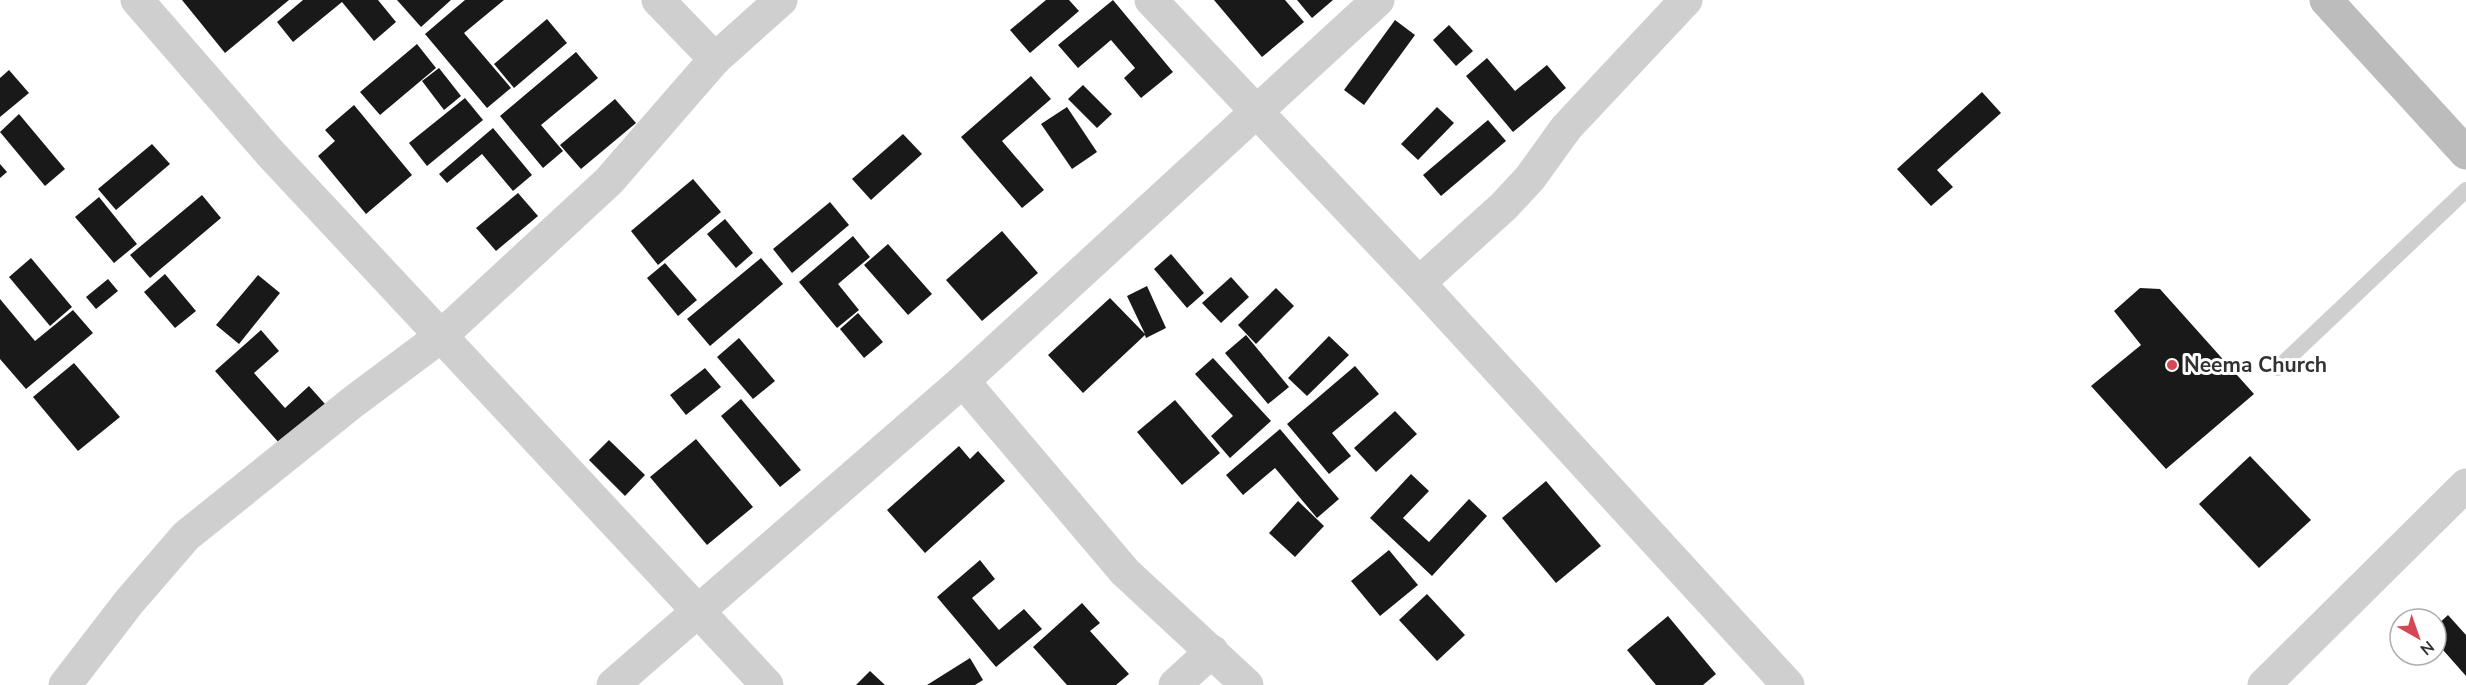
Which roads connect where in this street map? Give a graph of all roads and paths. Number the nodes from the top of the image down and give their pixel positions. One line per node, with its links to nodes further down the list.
1 (137, 0): 13 (street)
2 (658, 0): 8 (street)
3 (781, 0): 8 (street)
4 (1151, 0): 9 (street)
5 (1378, 0): 9 (street)
6 (1686, 0): 12 (street)
7 (2326, 0): 10 (street)
8 (715, 59): 13 (street)
9 (1256, 111): 12 (street); 15 (street)
10 (2466, 153)
11 (2466, 190): 14 (lane)
12 (1419, 283): 24 (street)
13 (440, 337): 17 (street); 19 (street)
14 (2278, 368)
15 (963, 381): 17 (street); 18 (street)
16 (2466, 485): 25 (street)
17 (697, 610): 20 (street); 21 (street)
18 (1212, 651): 22 (street); 23 (street)
19 (66, 685)
20 (613, 685)
21 (767, 685)
22 (1175, 685)
23 (1247, 685)
24 (1788, 685)
25 (2264, 685)

